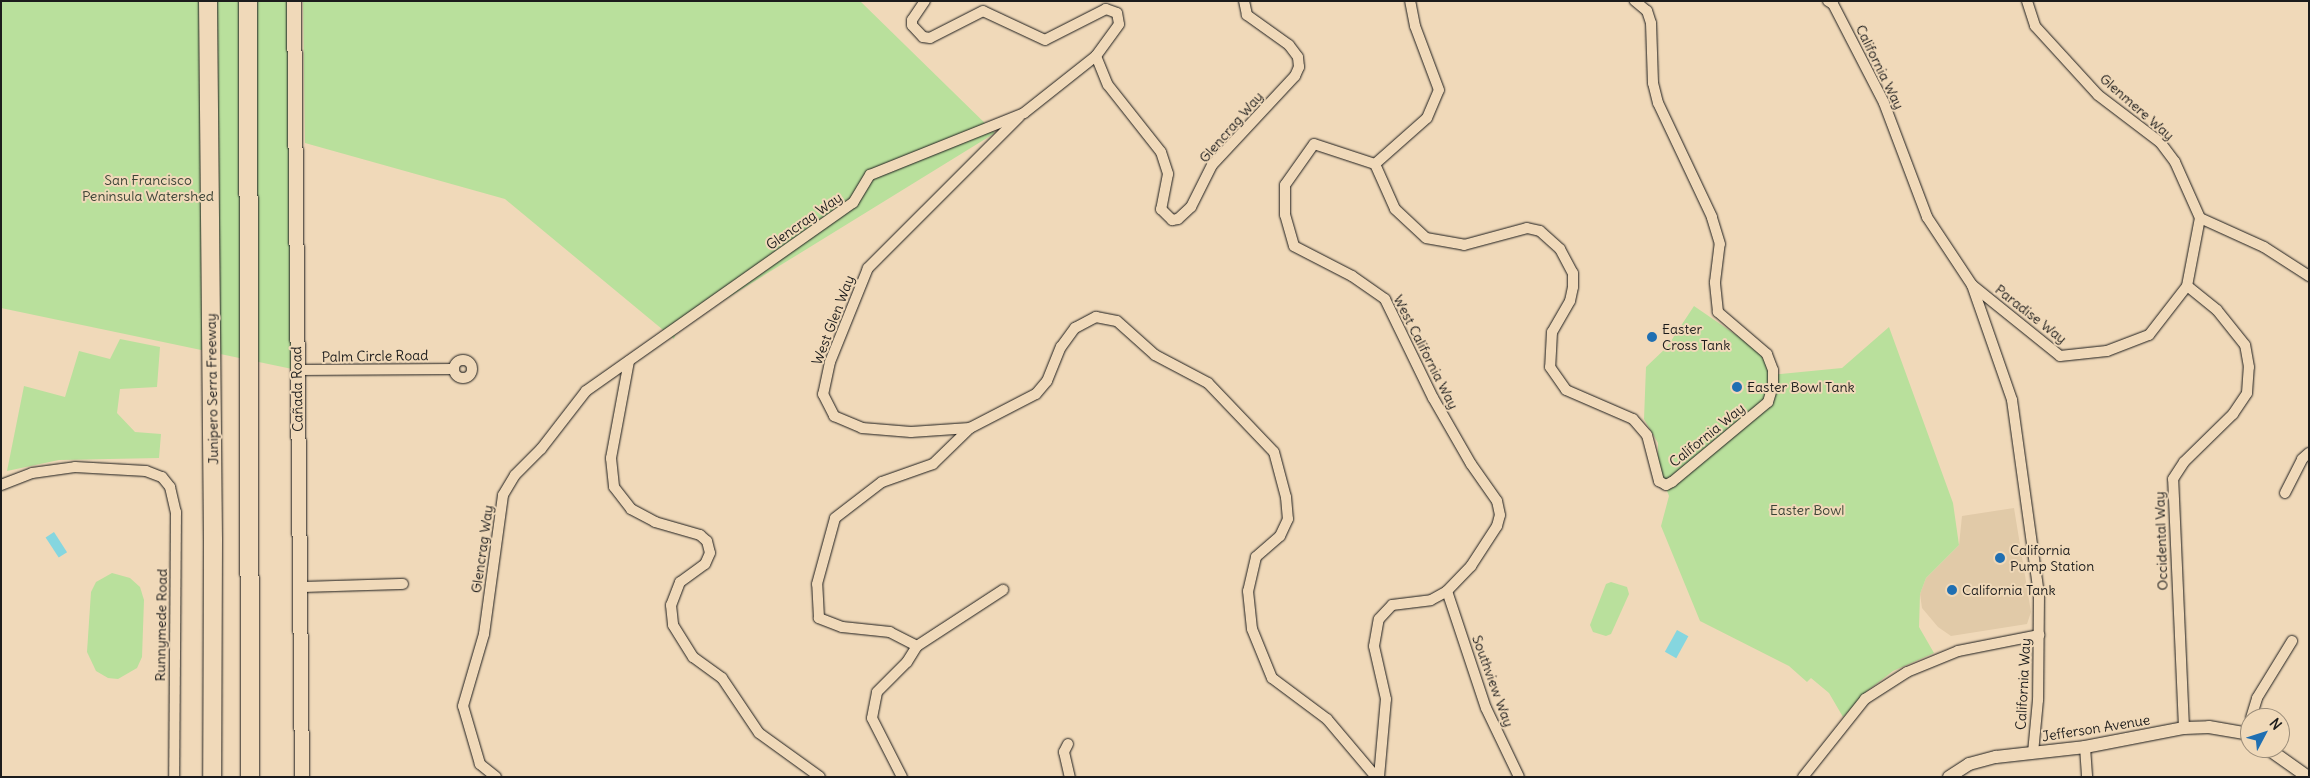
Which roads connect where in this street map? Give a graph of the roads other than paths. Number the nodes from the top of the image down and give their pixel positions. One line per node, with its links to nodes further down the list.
1 (208, 1): 39 (highway, Junipero Serra Freeway)
2 (248, 1): 40 (highway)
3 (294, 1): 19 (main road, Cañada Road)
4 (924, 1): 10 (street)
5 (1244, 1): 10 (street, Glencrag Way)
6 (1410, 1): 12 (street)
7 (1635, 1): 12 (street, California Way)
8 (2027, 1): 13 (street, Glenmere Way)
9 (1832, 2): 15 (street, California Way)
10 (1096, 56): 11 (street, Glencrag Way)
11 (1024, 113): 17 (street, Glencrag Way); 20 (street, West Glen Way)
12 (1375, 164): 27 (street, West California Way)
13 (2200, 218): 14 (street); 16 (street, Paradise Way)
14 (2309, 276)
15 (1972, 285): 16 (street, Paradise Way); 28 (street, California Way)
16 (2187, 286): 33 (street, Occidental Way)
17 (629, 361): 42 (street, Glencrag Way); 43 (street)
18 (454, 369): 19 (street, Palm Circle Road)
19 (297, 370): 25 (main road, Cañada Road)
20 (970, 428): 30 (street); 46 (street, West Glen Way)
21 (2309, 454): 23 (street)
22 (1, 485): 38 (street, Runnymede Road)
23 (2285, 492)
24 (402, 584): 25 (street)
25 (300, 587): 41 (main road, Cañada Road)
26 (1003, 590): 30 (street)
27 (1447, 591): 46 (street, West California Way); 47 (street, Southview Way)
28 (2039, 634): 36 (street, California Way); 48 (street)
29 (2292, 642): 31 (street)
30 (917, 646): 44 (street)
31 (2254, 708)
32 (2240, 726): 33 (street, Jefferson Avenue)
33 (2184, 728): 35 (street, Jefferson Avenue)
34 (1068, 744): 45 (street)
35 (2085, 747): 36 (street, Jefferson Avenue); 50 (street)
36 (2033, 752): 49 (street, Jefferson Avenue)
37 (2281, 758): 51 (street)
38 (174, 777)
39 (212, 777)
40 (250, 777)
41 (302, 777)
42 (496, 777)
43 (820, 777)
44 (902, 777)
45 (1070, 777)
46 (1377, 777)
47 (1519, 777)
48 (1803, 777)
49 (1949, 777)
50 (2087, 777)
51 (2308, 777)

